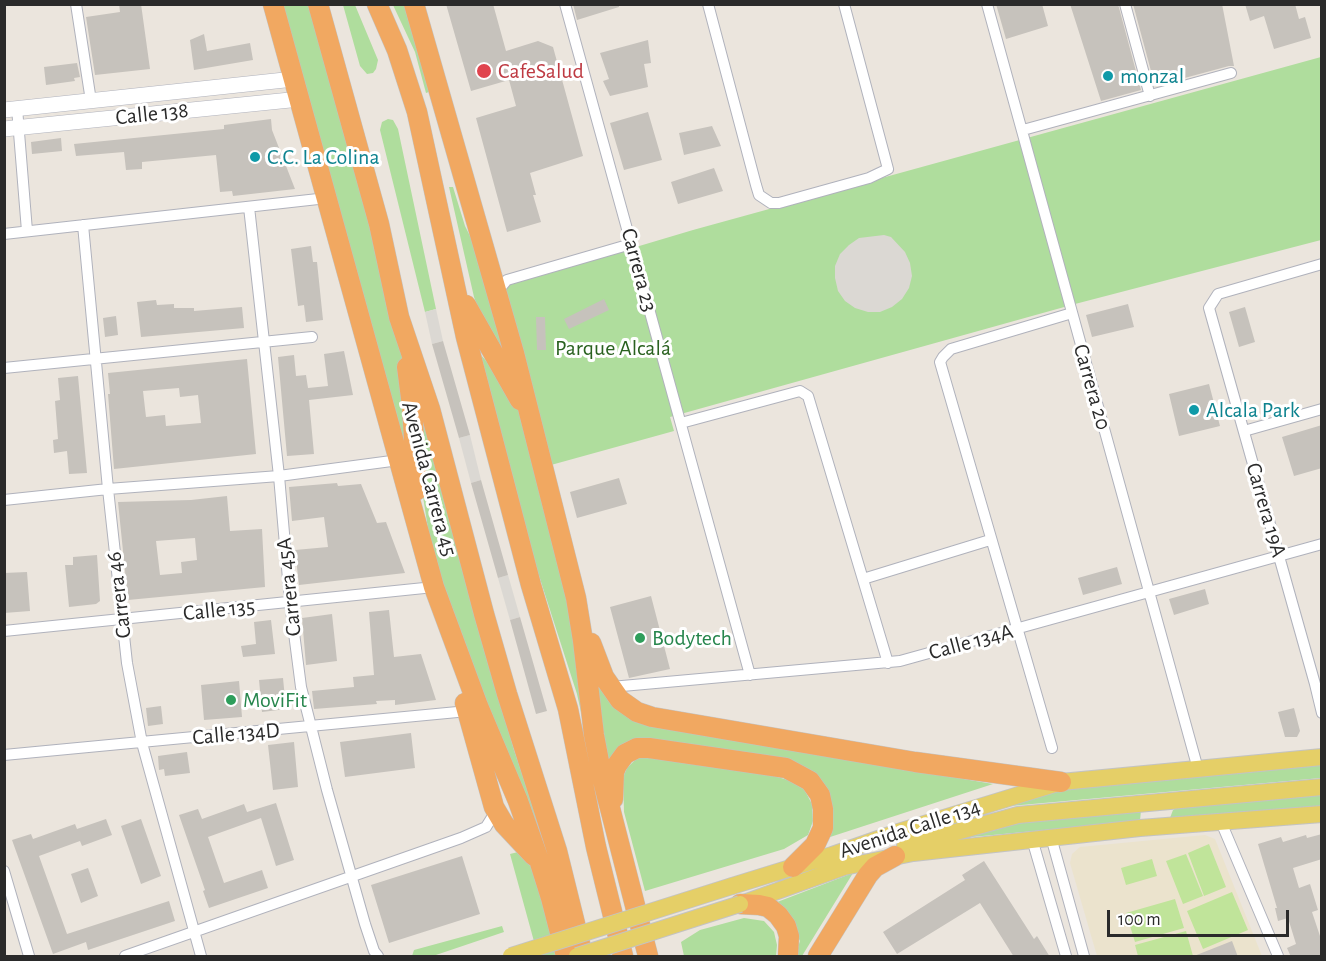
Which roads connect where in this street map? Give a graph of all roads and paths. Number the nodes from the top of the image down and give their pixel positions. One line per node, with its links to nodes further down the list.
1 (76, 4): 15 (street)
2 (273, 4): 12 (highway, Avenida Carrera 45)
3 (318, 4): 29 (highway, Avenida Carrera 45)
4 (377, 4): 26 (highway)
5 (414, 4): 27 (highway)
6 (565, 4): 24 (street, Carrera 23)
7 (708, 4): 8 (street)
8 (844, 4)
9 (987, 4): 18 (street, Carrera 20)
10 (1125, 4): 13 (street)
11 (1231, 73): 13 (street)
12 (294, 79): 14 (highway, Avenida Carrera 45); 15 (main road, Calle 138)
13 (1150, 96): 18 (street)
14 (300, 99): 17 (main road, Calle 138); 19 (highway, Avenida Carrera 45)
15 (91, 100): 16 (main road, Calle 138)
16 (11, 109): 17 (street)
17 (12, 129): 22 (street)
18 (1023, 130): 28 (street, Carrera 20)
19 (327, 198): 20 (street); 38 (highway, Avenida Carrera 45)
20 (249, 207): 21 (street); 31 (street, Carrera 45A)
21 (83, 225): 22 (street); 32 (street, Carrera 46)
22 (27, 231): 23 (street)
23 (4, 234)
24 (632, 244): 27 (street); 35 (street, Carrera 23)
25 (1322, 264): 37 (street, Carrera 19A)
26 (453, 279): 36 (highway); 93 (highway)
27 (498, 283): 36 (highway)
28 (1072, 313): 42 (street); 48 (street, Carrera 20)
29 (399, 317): 44 (highway); 92 (highway, Avenida Carrera 45)
30 (312, 337): 31 (street)
31 (264, 343): 32 (street); 39 (street, Carrera 45A)
32 (95, 359): 33 (street); 40 (street, Carrera 46)
33 (4, 368)
34 (1322, 409): 37 (street)
35 (681, 423): 46 (street); 56 (street, Carrera 23)
36 (532, 424): 49 (highway)
37 (1244, 431): 45 (street, Carrera 19A)
38 (399, 460): 39 (street); 44 (highway, Avenida Carrera 45)
39 (279, 476): 40 (street); 50 (street, Carrera 45A)
40 (108, 489): 41 (street); 52 (street, Carrera 46)
41 (4, 500)
42 (990, 540): 46 (street); 53 (street)
43 (1322, 544): 45 (street, Calle 134A)
44 (425, 554): 47 (highway, Avenida Carrera 45)
45 (1279, 555): 48 (street, Calle 134A); 57 (street, Carrera 19A)
46 (863, 579): 55 (street)
47 (434, 587): 50 (street, Calle 135); 51 (highway, Avenida Carrera 45)
48 (1149, 592): 53 (street, Calle 134A); 66 (street, Carrera 20)
49 (576, 598): 58 (highway); 72 (highway)
50 (290, 602): 52 (street, Calle 135); 61 (street, Carrera 45A)
51 (442, 610): 59 (highway); 78 (highway, Avenida Carrera 45)
52 (122, 620): 54 (street, Calle 135); 62 (street, Carrera 46)
53 (1017, 630): 55 (street, Calle 134A); 63 (street)
54 (4, 631)
55 (888, 663): 56 (street, Calle 134A)
56 (750, 675): 58 (street, Calle 134A)
57 (1318, 683): 60 (street, Carrera 19A)
58 (611, 687): 67 (highway)
59 (468, 711): 61 (street, Calle 134D); 70 (highway)
60 (1322, 713)
61 (311, 727): 62 (street, Calle 134D); 82 (street, Carrera 45A)
62 (142, 743): 64 (street, Calle 134D); 84 (street, Carrera 46)
63 (1052, 747)
64 (4, 755)
65 (1322, 757): 66 (main road, Avenida Calle 134)
66 (1198, 769): 67 (main road, Avenida Calle 134)
67 (1061, 782): 79 (main road, Avenida Calle 134)
68 (1322, 787): 69 (main road)
69 (1188, 800): 74 (main road); 80 (main road)
70 (496, 812): 78 (highway); 82 (street)
71 (1322, 814): 73 (main road, Avenida Calle 134)
72 (613, 819): 79 (highway); 94 (highway)
73 (1221, 822): 74 (main road, Avenida Calle 134); 99 (street)
74 (1140, 828): 75 (main road, Avenida Calle 134)
75 (1051, 837): 76 (main road, Avenida Calle 134); 98 (street)
76 (1032, 839): 77 (main road, Avenida Calle 134); 97 (street)
77 (895, 856): 80 (main road, Avenida Calle 134); 96 (highway)
78 (540, 863): 90 (highway, Avenida Carrera 45)
79 (793, 867): 89 (main road, Avenida Calle 134, bridge)
80 (844, 867): 83 (main road, Avenida Calle 134)
81 (4, 871): 85 (street)
82 (353, 878): 84 (street); 88 (street, Carrera 45A)
83 (740, 904): 91 (main road, Avenida Calle 134, bridge); 95 (highway)
84 (195, 932): 86 (street); 87 (street, Carrera 46)
85 (29, 957)
86 (125, 957)
87 (201, 957)
88 (378, 957)
89 (511, 957)
90 (566, 957)
91 (577, 957)
92 (583, 957)
93 (623, 957)
94 (648, 957)
95 (788, 957)
96 (818, 957)
97 (1066, 957)
98 (1083, 957)
99 (1278, 957)

